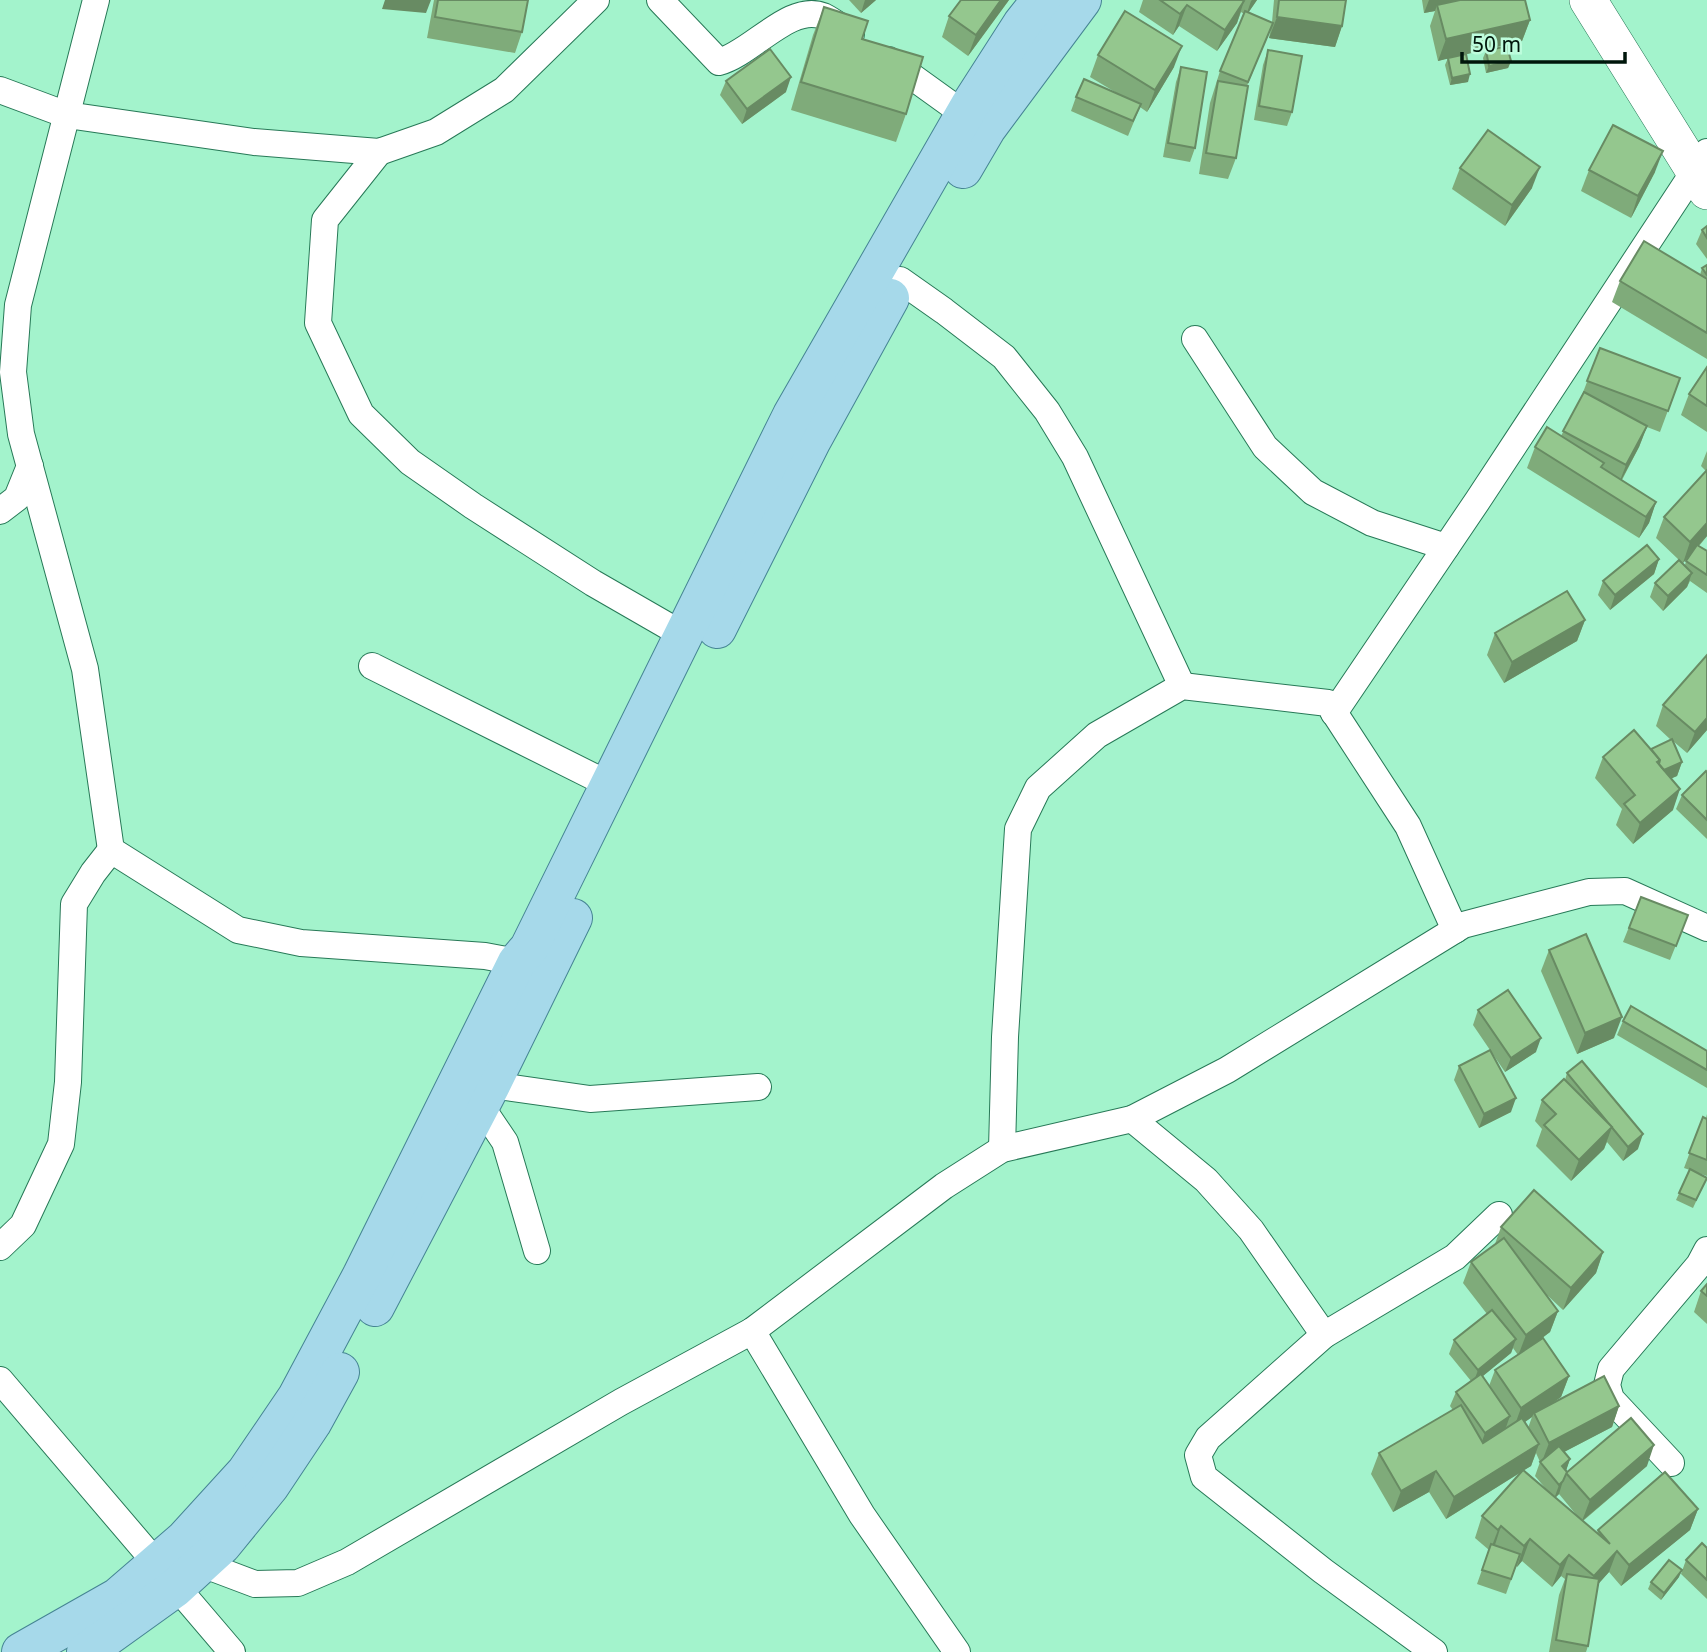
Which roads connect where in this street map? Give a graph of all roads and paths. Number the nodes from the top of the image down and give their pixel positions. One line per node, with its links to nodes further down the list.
1 (96, 0): 9 (street)
2 (596, 0): 10 (street)
3 (660, 0): 8 (street)
4 (1041, 0): 8 (main road)
5 (1082, 0): 12 (main road)
6 (1588, 0): 11 (main road)
7 (0, 90): 9 (street)
8 (964, 114): 17 (main road)
9 (67, 115): 10 (street); 14 (street)
10 (379, 152): 17 (street)
11 (1703, 171): 16 (street)
12 (900, 280): 19 (street); 27 (main road)
13 (1195, 339): 16 (street)
14 (30, 466): 15 (street); 22 (street)
15 (0, 511)
16 (1446, 547): 20 (street)
17 (685, 636): 21 (main road)
18 (372, 666): 21 (street)
19 (1182, 686): 20 (street); 29 (street)
20 (1334, 713): 24 (street)
21 (610, 785): 25 (main road)
22 (111, 850): 25 (street); 31 (street)
23 (1707, 928): 24 (street)
24 (1455, 930): 28 (street)
25 (517, 962): 38 (main road)
26 (758, 1087): 27 (street)
27 (485, 1095): 33 (street); 38 (main road)
28 (1132, 1119): 29 (street); 35 (street)
29 (1002, 1149): 34 (street)
30 (1499, 1215): 35 (street)
31 (0, 1247)
32 (1707, 1250): 37 (street)
33 (537, 1251)
34 (752, 1331): 38 (street); 42 (street)
35 (1324, 1335): 43 (street)
36 (0, 1380): 38 (street)
37 (1671, 1463)
38 (178, 1572): 39 (main road); 40 (main road); 41 (street)
39 (21, 1652)
40 (86, 1652)
41 (232, 1652)
42 (957, 1652)
43 (1434, 1652)

